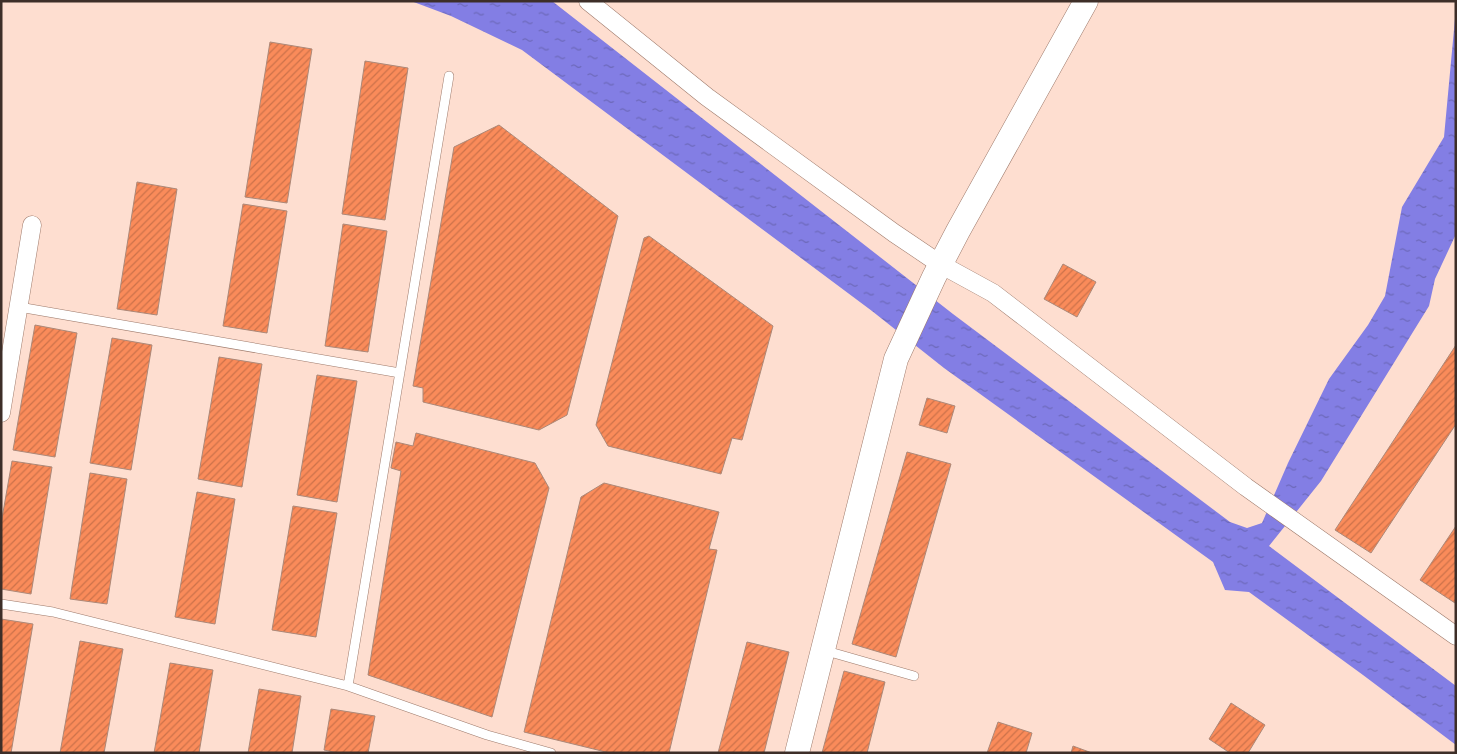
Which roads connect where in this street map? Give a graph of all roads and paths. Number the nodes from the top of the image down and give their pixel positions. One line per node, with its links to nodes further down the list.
1 (588, 1): 5 (street)
2 (1086, 1): 5 (street)
3 (449, 76): 7 (lane)
4 (32, 225): 6 (street)
5 (937, 270): 10 (street); 11 (street)
6 (19, 307): 7 (lane); 8 (street)
7 (400, 373): 13 (lane)
8 (1, 412)
9 (1, 604): 13 (lane)
10 (1456, 636)
11 (823, 650): 12 (lane); 15 (street)
12 (914, 676)
13 (348, 686): 14 (lane)
14 (551, 753)
15 (797, 753)

